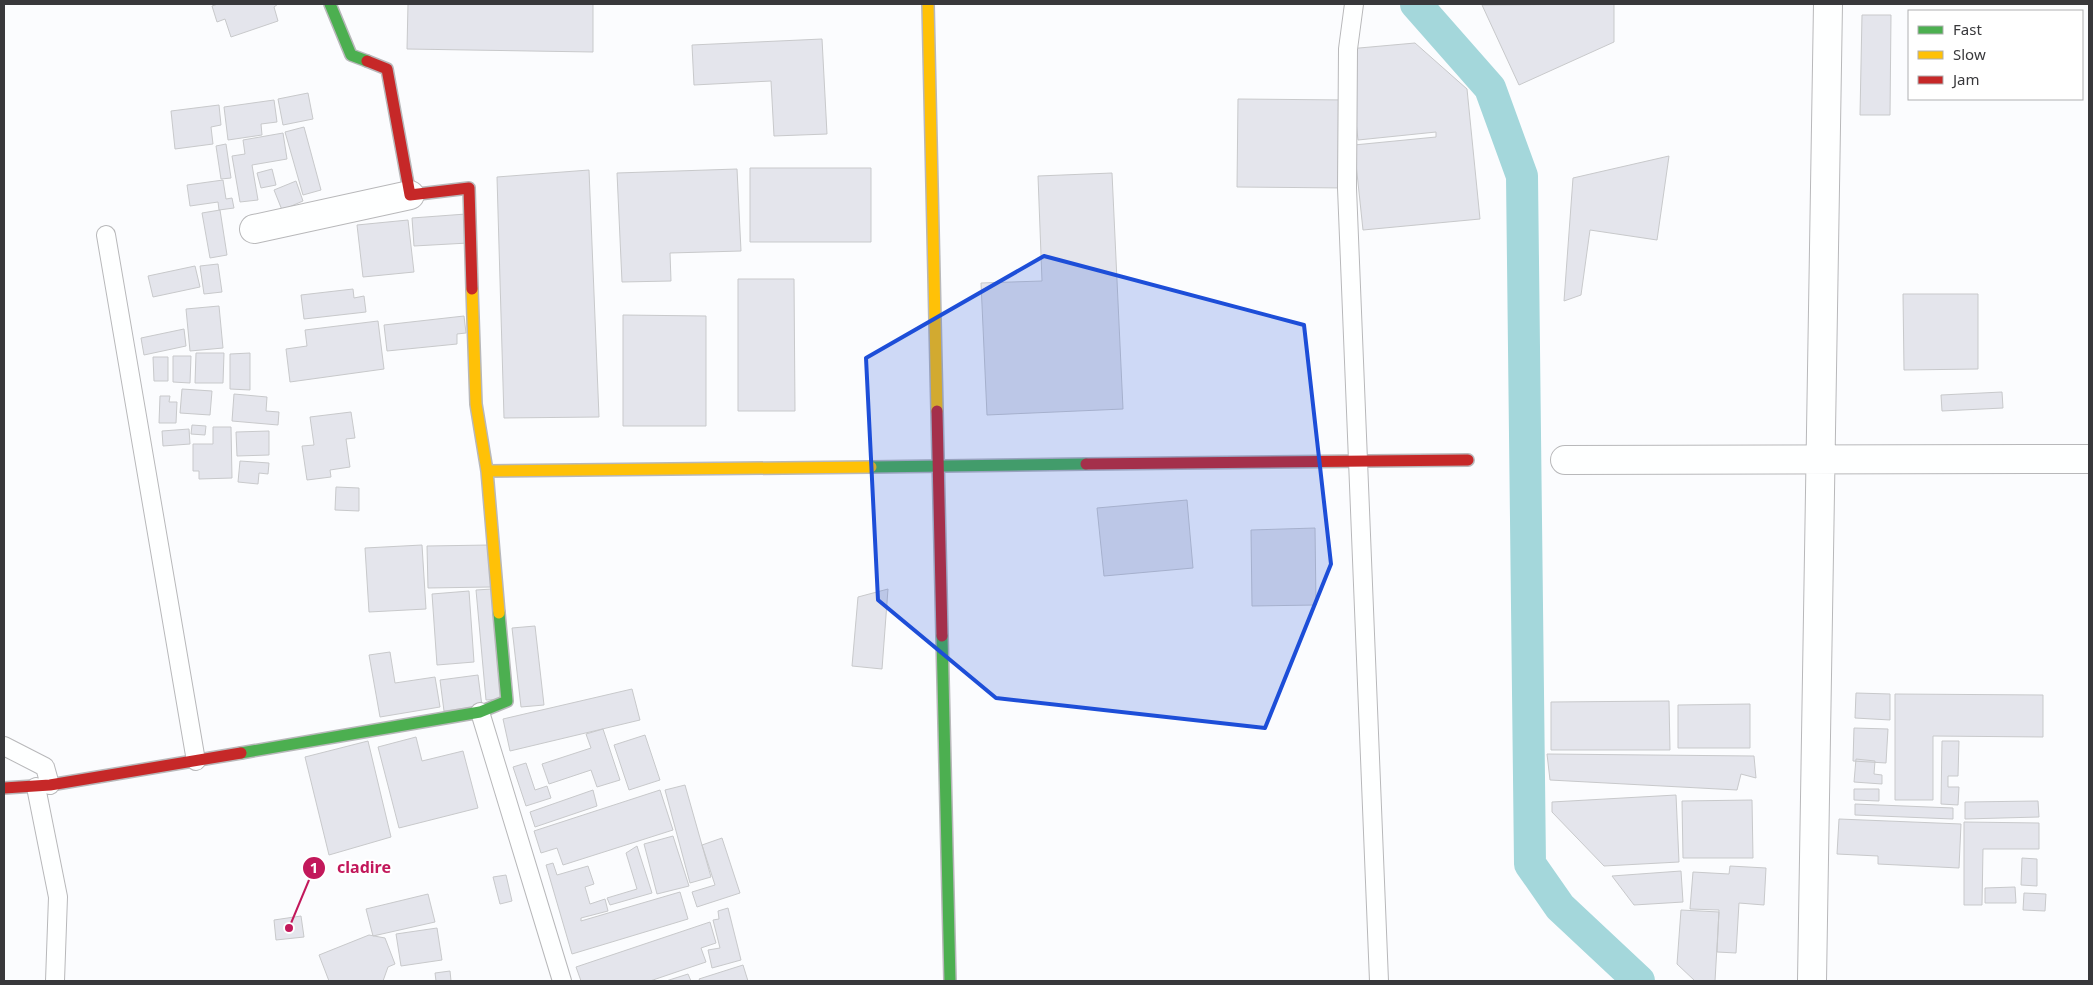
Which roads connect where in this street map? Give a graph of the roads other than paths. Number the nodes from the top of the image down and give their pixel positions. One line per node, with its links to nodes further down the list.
1 (330, 4): 5 (street)
2 (928, 4): 13 (street)
3 (1354, 4): 12 (lane)
4 (1828, 4): 8 (street)
5 (410, 195): 6 (street); 14 (street)
6 (254, 229)
7 (106, 235): 17 (lane)
8 (1821, 458): 9 (street); 11 (street); 24 (street)
9 (2089, 459)
10 (1468, 460): 12 (street)
11 (1565, 460)
12 (1360, 462): 13 (street); 23 (lane)
13 (937, 466): 14 (street); 22 (street)
14 (488, 471): 15 (street)
15 (480, 712): 17 (street); 21 (lane)
16 (4, 746): 18 (lane)
17 (196, 761): 18 (street)
18 (43, 786): 19 (street); 20 (lane)
19 (4, 788)
20 (55, 981)
21 (562, 981)
22 (950, 981)
23 (1379, 981)
24 (1812, 981)

